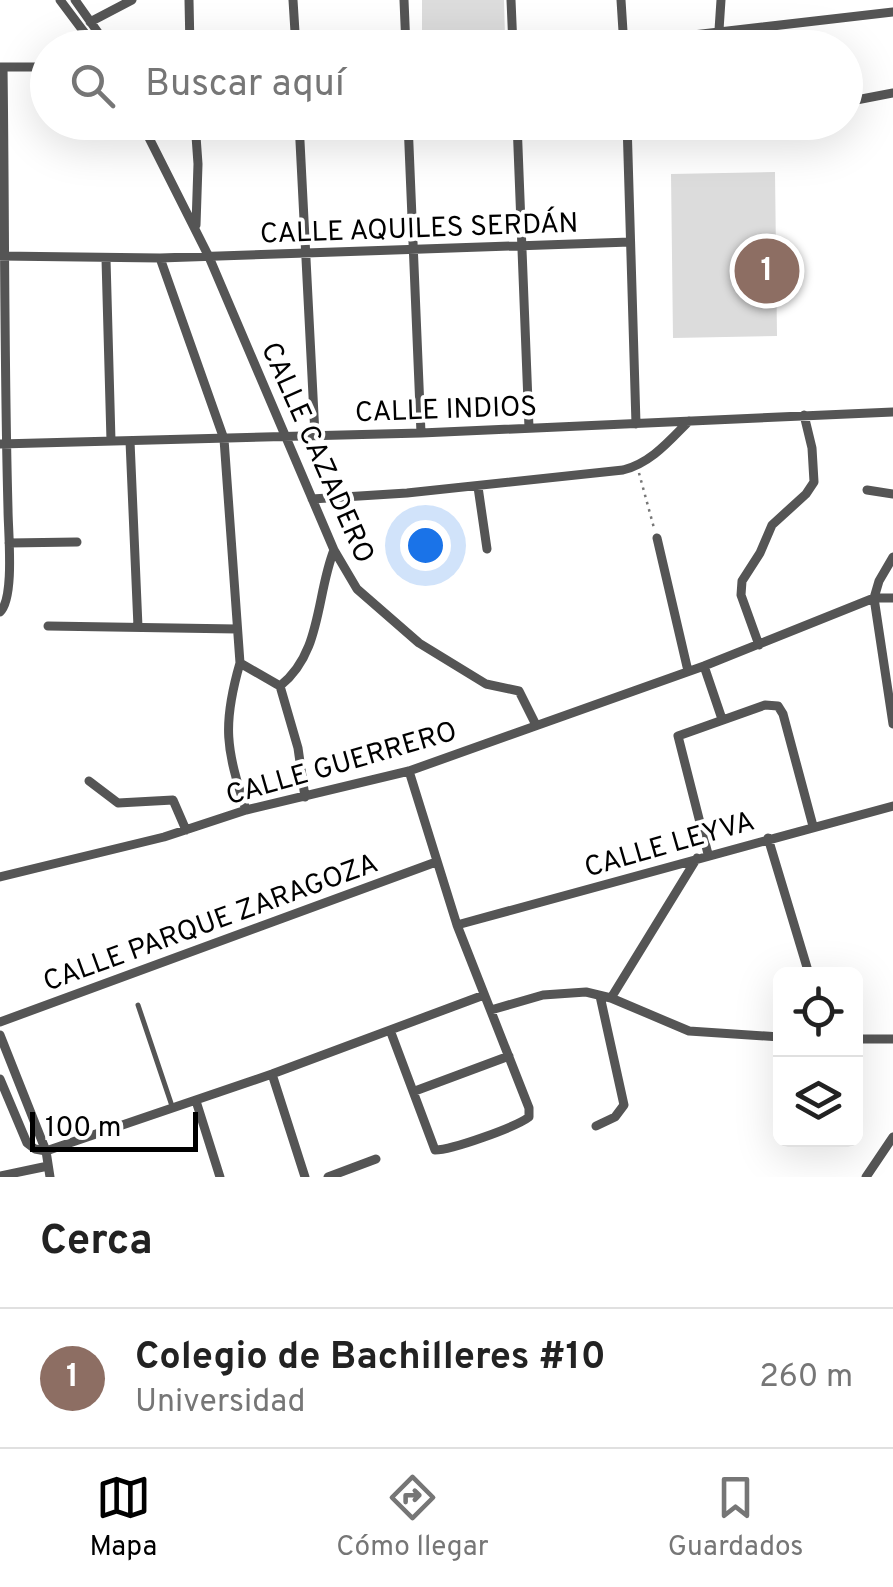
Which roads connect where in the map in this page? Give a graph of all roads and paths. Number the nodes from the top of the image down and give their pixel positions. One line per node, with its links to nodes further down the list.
1 (60, 0): 13 (street)
2 (75, 0): 13 (street)
3 (132, 0): 13 (street)
4 (189, 0): 16 (street)
5 (293, 0): 17 (street)
6 (404, 0): 18 (street)
7 (511, 0): 19 (street)
8 (621, 0): 20 (street)
9 (721, 0): 21 (street)
10 (863, 0): 12 (street)
11 (893, 12): 12 (street)
12 (864, 15): 21 (street)
13 (87, 24): 14 (street); 15 (street)
14 (89, 30)
15 (93, 30)
16 (190, 30)
17 (295, 30)
18 (405, 30)
19 (512, 30)
20 (623, 30)
21 (720, 30)
22 (2, 67): 23 (street); 37 (street)
23 (30, 67)
24 (893, 94): 25 (street)
25 (863, 99)
26 (148, 140): 32 (street, CALLE CAZADERO)
27 (196, 140): 32 (street)
28 (300, 140): 36 (street)
29 (409, 140): 35 (street)
30 (518, 140): 34 (street)
31 (628, 140): 33 (street)
32 (196, 228): 38 (street, CALLE CAZADERO)
33 (630, 242): 34 (street, CALLE AQUILES SERDÁN); 44 (street)
34 (523, 246): 35 (street, CALLE AQUILES SERDÁN); 45 (street)
35 (412, 248): 36 (street, CALLE AQUILES SERDÁN); 46 (street)
36 (303, 253): 38 (street, CALLE AQUILES SERDÁN); 47 (street)
37 (2, 256): 39 (street, CALLE AQUILES SERDÁN); 52 (street)
38 (209, 257): 40 (street, CALLE AQUILES SERDÁN); 48 (street, CALLE CAZADERO)
39 (106, 258): 40 (street, CALLE AQUILES SERDÁN); 50 (street)
40 (160, 258): 49 (street)
41 (893, 412): 42 (street, CALLE INDIOS)
42 (804, 415): 43 (street, CALLE INDIOS); 70 (street)
43 (689, 421): 44 (street, CALLE INDIOS); 53 (street)
44 (636, 424): 45 (street, CALLE INDIOS)
45 (529, 428): 46 (street, CALLE INDIOS)
46 (420, 432): 47 (street, CALLE INDIOS)
47 (315, 435): 48 (street, CALLE INDIOS)
48 (285, 437): 49 (street, CALLE INDIOS); 57 (street, CALLE CAZADERO)
49 (224, 439): 51 (street, CALLE INDIOS); 69 (street)
50 (111, 441): 51 (street, CALLE INDIOS); 52 (street, CALLE INDIOS)
51 (130, 442): 68 (street)
52 (3, 444): 60 (street)
53 (638, 466): 54 (street); 58 (path)
54 (478, 487): 57 (street); 61 (street)
55 (866, 490): 56 (street)
56 (893, 494)
57 (312, 499): 62 (street, CALLE CAZADERO)
58 (657, 538): 73 (street)
59 (77, 542): 60 (street)
60 (8, 543): 66 (street)
61 (487, 549)
62 (334, 550): 74 (street); 77 (street, CALLE CAZADERO)
63 (893, 557): 64 (street)
64 (874, 598): 65 (street, CALLE GUERRERO); 70 (street, CALLE GUERRERO); 76 (street)
65 (893, 598)
66 (2, 610)
67 (48, 626): 68 (street)
68 (138, 627): 69 (street)
69 (237, 628): 71 (street)
70 (759, 645): 72 (street, CALLE GUERRERO)
71 (240, 662): 74 (street); 82 (street)
72 (704, 666): 73 (street, CALLE GUERRERO); 75 (street)
73 (688, 671): 77 (street, CALLE GUERRERO)
74 (280, 686): 80 (street)
75 (722, 719): 83 (street); 86 (street)
76 (893, 724)
77 (536, 725): 78 (street, CALLE GUERRERO)
78 (410, 771): 80 (street, CALLE GUERRERO); 87 (street)
79 (89, 782): 84 (street)
80 (305, 797): 82 (street, CALLE GUERRERO)
81 (893, 806): 83 (street, CALLE LEYVA)
82 (246, 810): 84 (street, CALLE GUERRERO)
83 (814, 826): 85 (street, CALLE LEYVA)
84 (186, 830): 88 (street, CALLE GUERRERO)
85 (768, 838): 86 (street, CALLE LEYVA); 90 (street)
86 (703, 856): 89 (street, CALLE LEYVA); 92 (street)
87 (436, 862): 89 (street); 95 (street, CALLE PARQUE ZARAGOZA)
88 (0, 877)
89 (457, 924): 91 (street)
90 (807, 967)
91 (484, 995): 94 (street); 96 (street)
92 (606, 997): 94 (street); 98 (street); 107 (street)
93 (138, 1005): 106 (lane)
94 (490, 1010): 101 (street)
95 (0, 1022)
96 (390, 1030): 102 (street); 104 (street)
97 (0, 1035): 109 (street)
98 (773, 1037)
99 (863, 1039): 100 (street)
100 (893, 1039)
101 (509, 1056): 104 (street); 104 (street)
102 (272, 1074): 105 (street); 114 (street)
103 (0, 1079): 109 (street)
104 (415, 1091)
105 (196, 1101): 106 (street); 113 (street)
106 (173, 1109): 109 (street)
107 (596, 1126)
108 (893, 1137): 116 (street)
109 (46, 1151): 111 (street)
110 (376, 1158): 115 (street)
111 (49, 1171): 112 (street)
112 (0, 1176)
113 (220, 1177)
114 (305, 1177)
115 (328, 1177)
116 (866, 1177)

